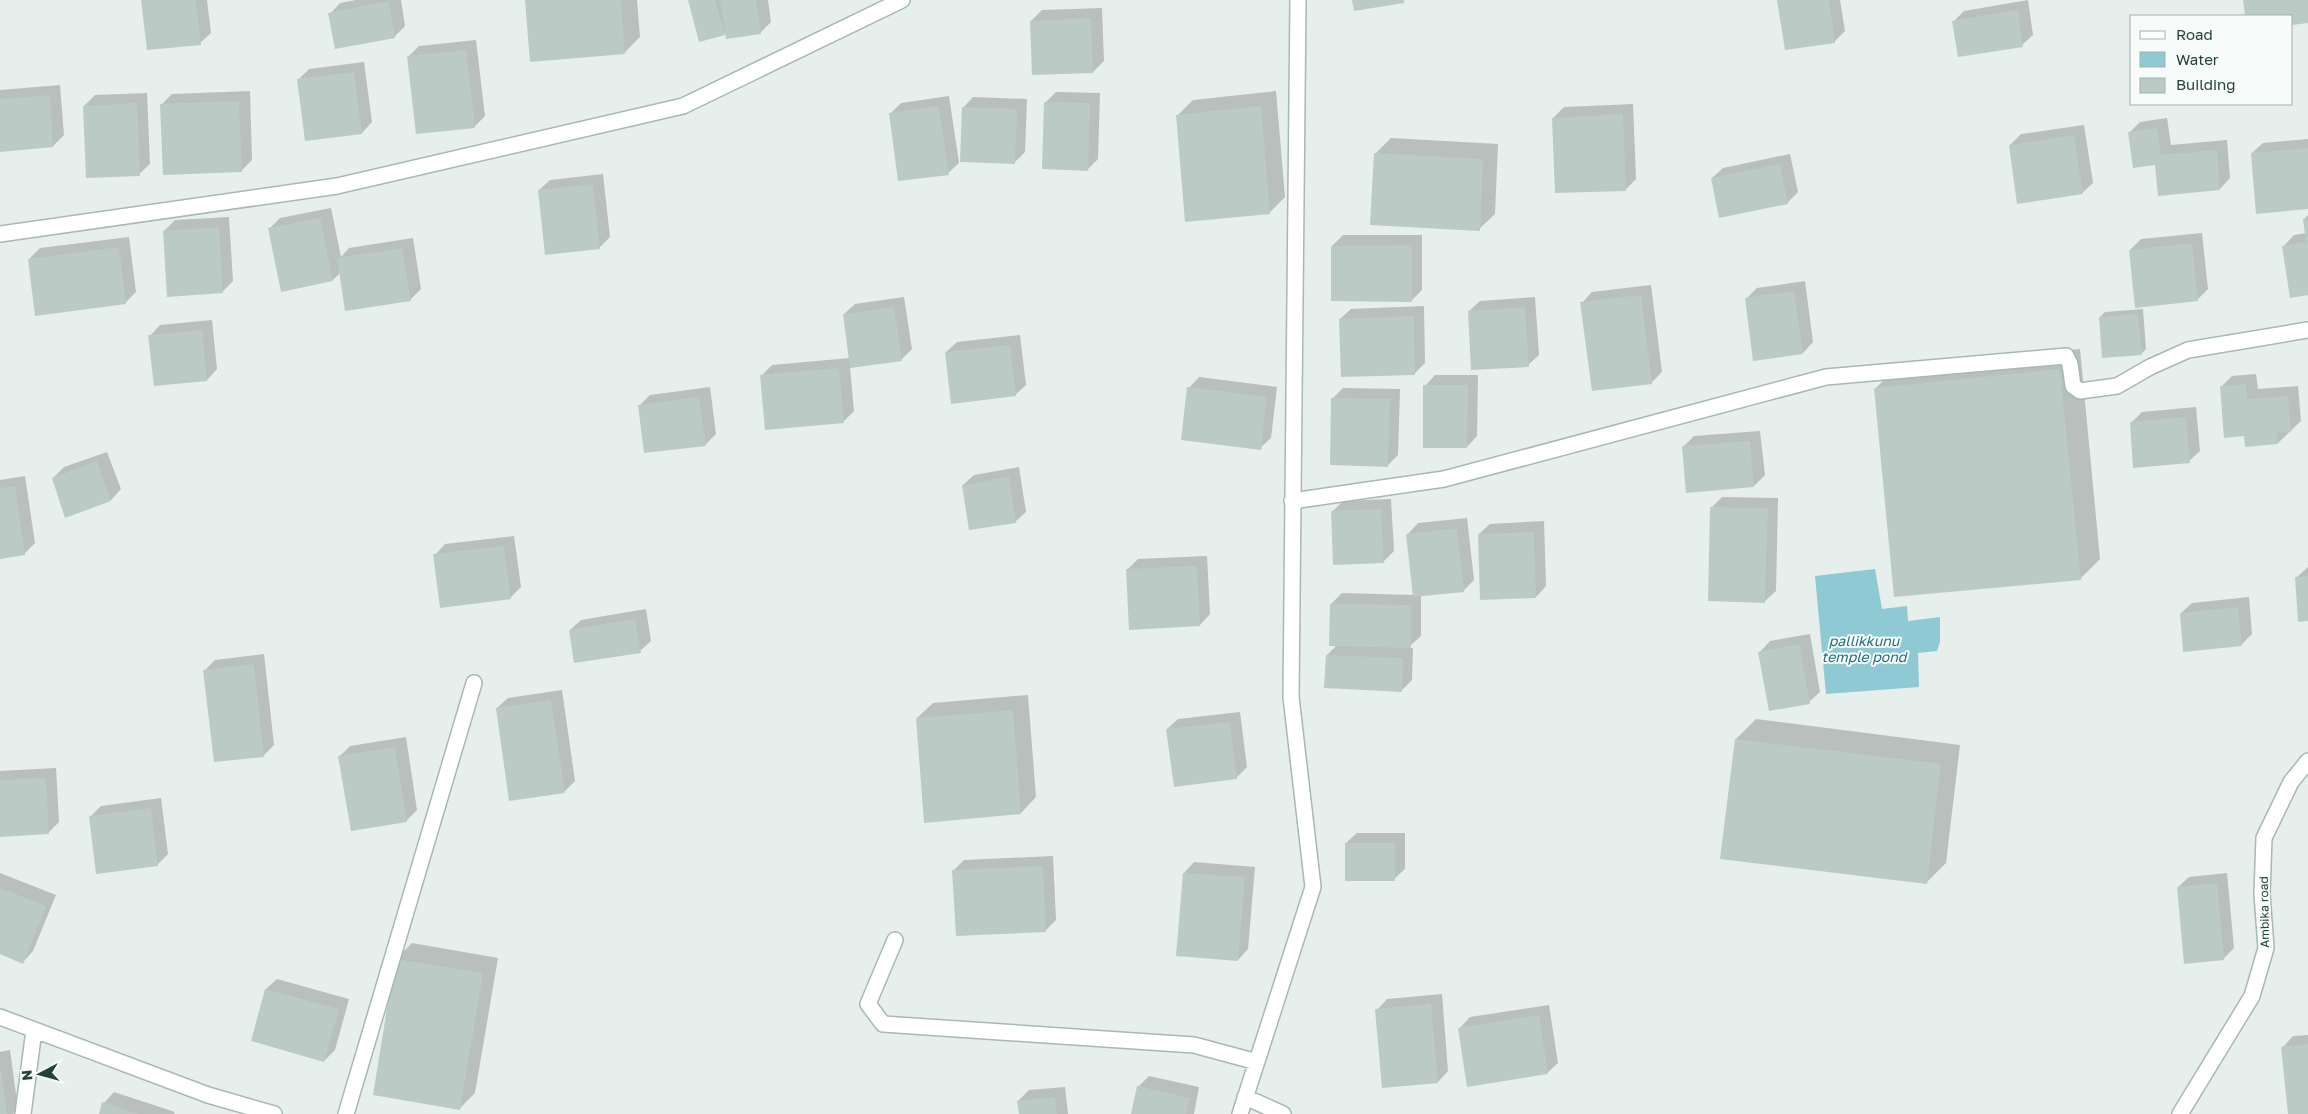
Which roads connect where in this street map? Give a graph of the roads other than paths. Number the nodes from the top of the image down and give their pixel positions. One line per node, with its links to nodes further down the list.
1 (902, 0): 3 (street)
2 (1298, 0): 5 (street)
3 (0, 234)
4 (2308, 330): 5 (street)
5 (1292, 501): 11 (street)
6 (474, 684): 15 (street)
7 (2308, 761): 18 (street, Ambika road)
8 (895, 940): 11 (street)
9 (0, 1017): 10 (street)
10 (34, 1030): 13 (street); 14 (street)
11 (1257, 1062): 12 (street)
12 (1245, 1097): 16 (street); 17 (street)
13 (23, 1114)
14 (274, 1114)
15 (346, 1114)
16 (1240, 1114)
17 (1283, 1114)
18 (2180, 1114)

